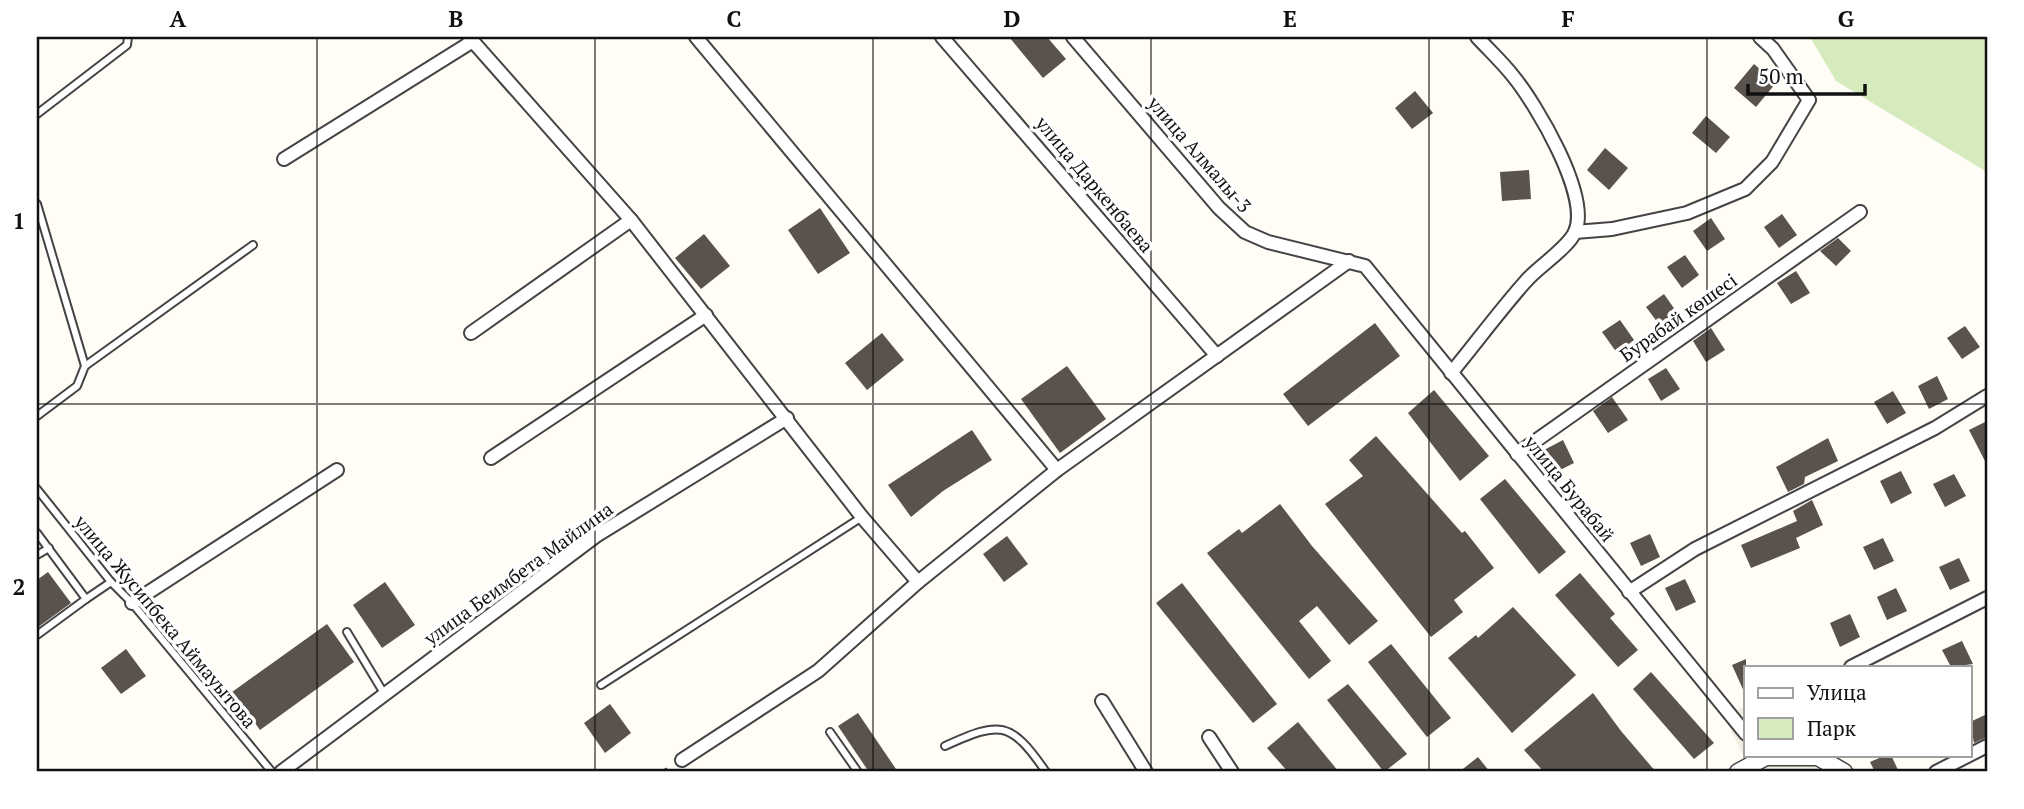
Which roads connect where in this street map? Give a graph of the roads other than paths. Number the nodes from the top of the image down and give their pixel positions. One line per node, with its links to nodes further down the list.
1 (128, 37): 8 (lane)
2 (696, 37): 28 (street)
3 (943, 37): 19 (street, улица Даркенбаева)
4 (1073, 37): 15 (street, улица Алмалы-3)
5 (1477, 37): 13 (street)
6 (1760, 37): 13 (street)
7 (471, 39): 9 (street); 12 (street)
8 (37, 114)
9 (284, 159)
10 (37, 204): 20 (lane)
11 (1860, 212): 25 (street, Бурабай көшесі)
12 (631, 220): 17 (street); 18 (street)
13 (1575, 232): 21 (street)
14 (253, 245): 20 (lane)
15 (1349, 261): 16 (street, улица Алмалы-3); 19 (street)
16 (1365, 267): 21 (street, улица Бурабай)
17 (706, 315): 24 (street); 26 (street)
18 (471, 333)
19 (1217, 356): 28 (street)
20 (85, 366): 23 (lane)
21 (1451, 373): 25 (street, улица Бурабай)
22 (1987, 396): 36 (street)
23 (37, 416)
24 (787, 418): 30 (street); 44 (street, улица Беимбета Майлина)
25 (1517, 454): 36 (street, улица Бурабай)
26 (491, 458)
27 (337, 470): 39 (street)
28 (1057, 470): 35 (street)
29 (37, 489): 34 (lane, улица Жусипбека Аймауытова)
30 (862, 517): 35 (street); 43 (lane)
31 (37, 533): 32 (lane)
32 (49, 548): 33 (lane); 38 (lane)
33 (37, 555)
34 (111, 582): 38 (lane); 39 (lane, улица Жусипбека Аймауытова)
35 (918, 582): 52 (street)
36 (1629, 592): 46 (street, улица Бурабай)
37 (1987, 598): 42 (street)
38 (86, 599): 41 (lane)
39 (132, 603): 53 (lane, улица Жусипбека Аймауытова)
40 (347, 632): 44 (lane)
41 (37, 635)
42 (1853, 666)
43 (601, 685)
44 (385, 695): 54 (street, улица Беимбета Майлина)
45 (1102, 701): 57 (street)
46 (1743, 726)
47 (830, 732): 55 (lane)
48 (1209, 737): 58 (street)
49 (945, 746): 56 (lane)
50 (1765, 756): 59 (street); 60 (street)
51 (1967, 756): 61 (street)
52 (682, 760)
53 (272, 772)
54 (281, 772)
55 (859, 772)
56 (1046, 772)
57 (1146, 772)
58 (1232, 772)
59 (1738, 772)
60 (1844, 772)
61 (1936, 772)

